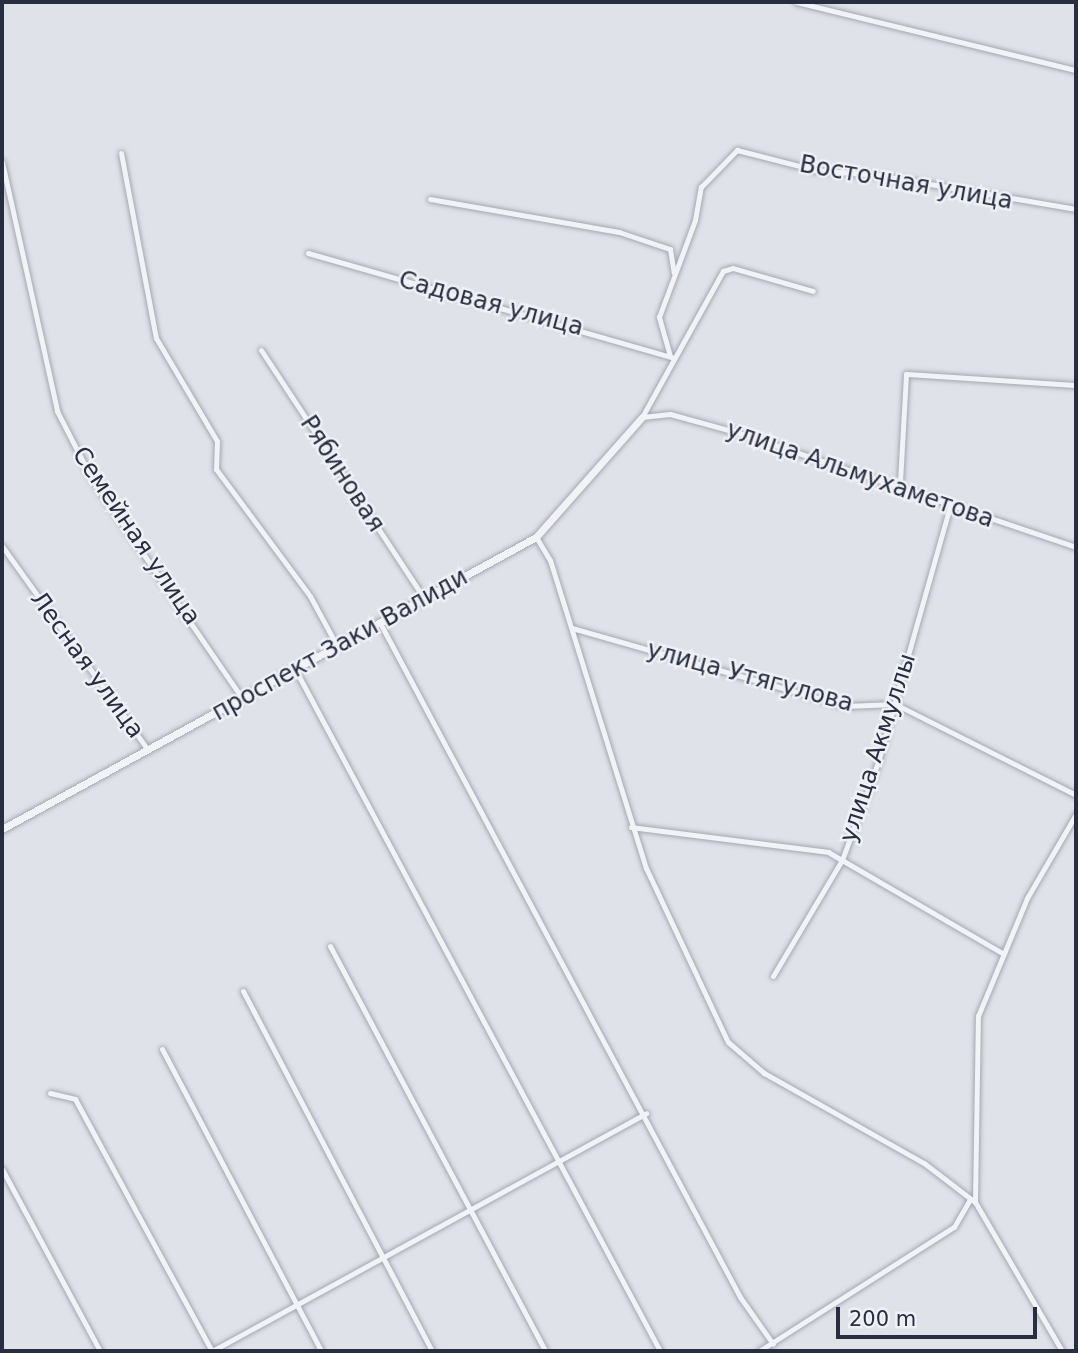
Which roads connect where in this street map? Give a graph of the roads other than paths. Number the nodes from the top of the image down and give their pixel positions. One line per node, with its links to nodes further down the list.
1 (796, 2): 2 (street)
2 (1076, 70)
3 (121, 153): 22 (street)
4 (2, 162): 24 (street, Семейная улица)
5 (430, 199): 8 (street)
6 (1076, 209): 8 (street, Восточная улица)
7 (308, 253): 11 (street, Садовая улица)
8 (674, 275): 11 (street)
9 (813, 291): 11 (street)
10 (261, 350): 19 (street, Рябиновая)
11 (672, 357): 13 (street)
12 (1076, 385): 14 (street)
13 (642, 417): 15 (street, улица Альмухаметова); 16 (street, проспект Заки Валиди)
14 (900, 482)
15 (950, 505): 18 (street, улица Альмухаметова); 25 (street, улица Акмуллы)
16 (536, 537): 19 (street, проспект Заки Валиди); 21 (street)
17 (2, 546): 26 (street, Лесная улица)
18 (1076, 547)
19 (424, 598): 20 (street, проспект Заки Валиди)
20 (380, 622): 22 (street, проспект Заки Валиди); 38 (street)
21 (572, 628): 25 (street, улица Утягулова); 29 (street)
22 (337, 646): 23 (street, проспект Заки Валиди)
23 (295, 669): 24 (street, проспект Заки Валиди); 39 (street)
24 (243, 698): 26 (street, проспект Заки Валиди)
25 (895, 704): 27 (street, улица Утягулова); 31 (street, улица Акмуллы)
26 (148, 750): 30 (street, проспект Заки Валиди)
27 (1076, 795)
28 (1076, 814): 33 (street)
29 (631, 827): 31 (street); 41 (street)
30 (2, 829)
31 (842, 860): 33 (street); 34 (street, улица Акмуллы)
32 (330, 946): 42 (street)
33 (1004, 954): 41 (street)
34 (773, 976)
35 (243, 991): 43 (street)
36 (162, 1049): 44 (street)
37 (50, 1093): 47 (street)
38 (646, 1113): 39 (street); 45 (street)
39 (557, 1161): 42 (street); 51 (street)
40 (2, 1169): 46 (street)
41 (972, 1200): 45 (street); 53 (street)
42 (470, 1210): 43 (street); 50 (street)
43 (386, 1258): 44 (street); 49 (street)
44 (297, 1306): 47 (street); 48 (street)
45 (773, 1343): 52 (street)
46 (100, 1351)
47 (212, 1351)
48 (321, 1351)
49 (432, 1351)
50 (545, 1351)
51 (660, 1351)
52 (759, 1351)
53 (1062, 1351)

